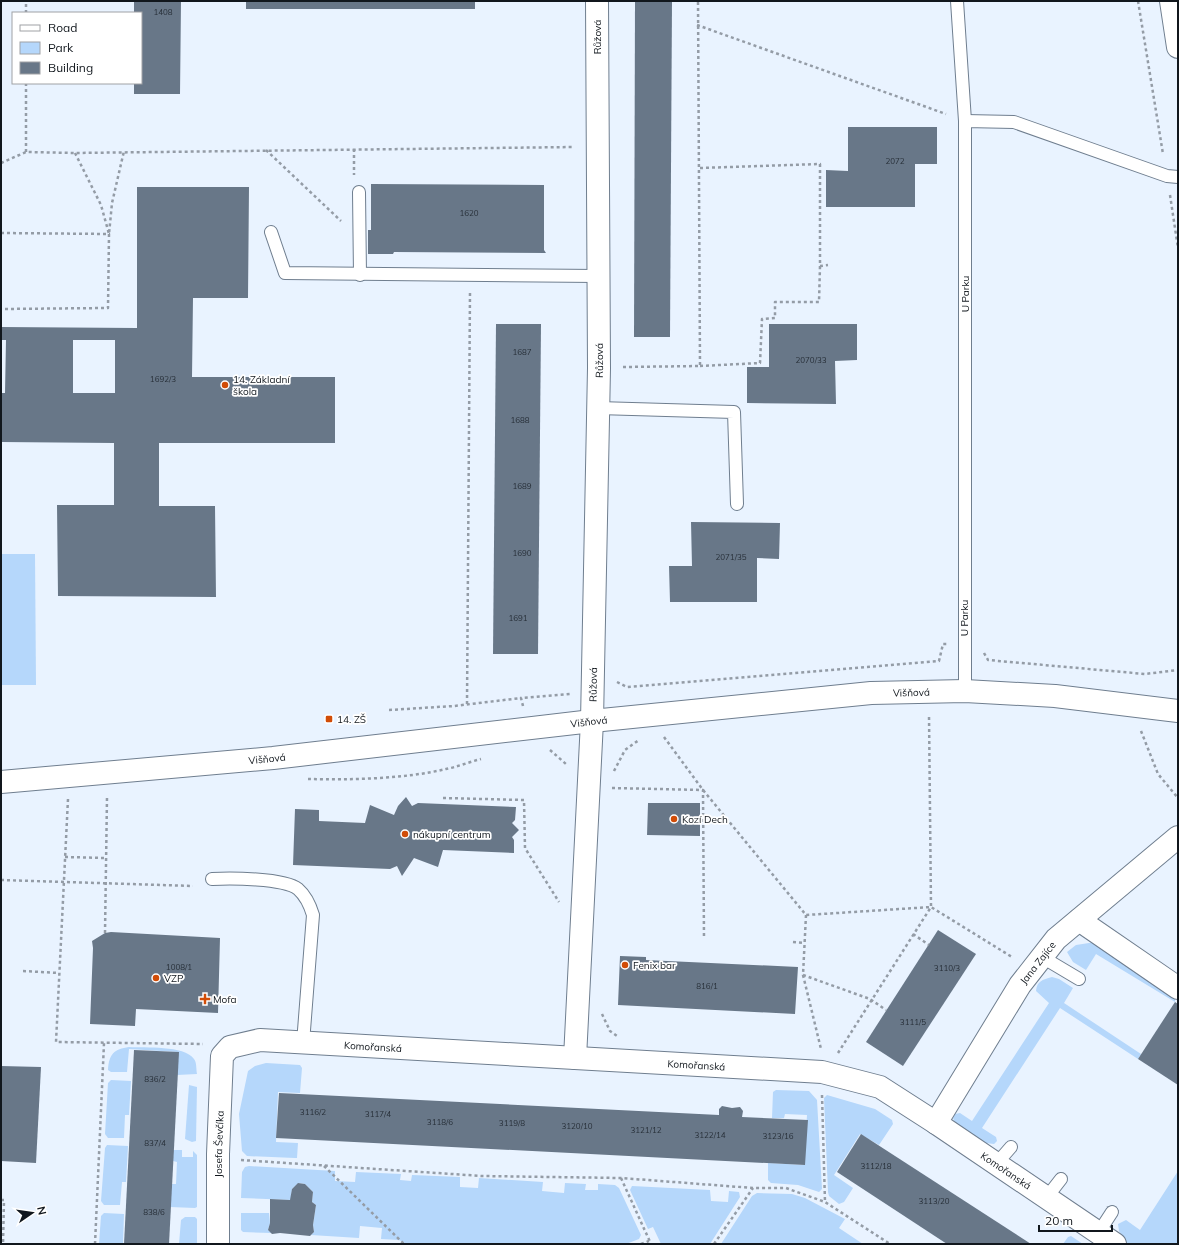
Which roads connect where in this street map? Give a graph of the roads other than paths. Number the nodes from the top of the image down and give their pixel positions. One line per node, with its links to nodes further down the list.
1 (597, 1): 10 (street, Růžová)
2 (957, 1): 5 (lane, U Parku)
3 (1171, 1): 4 (street)
4 (1178, 47)
5 (965, 120): 6 (lane); 13 (lane, U Parku)
6 (1172, 177)
7 (359, 192): 9 (lane)
8 (271, 232): 9 (lane)
9 (360, 275): 10 (lane)
10 (598, 276): 11 (street, Růžová)
11 (598, 408): 12 (lane); 15 (street, Růžová)
12 (737, 504)
13 (965, 691): 14 (street, Višňová); 15 (street, Višňová)
14 (1178, 711)
15 (592, 721): 16 (street, Višňová); 25 (street, Růžová)
16 (1, 782)
17 (1178, 837): 19 (street, Jana Zajíce)
18 (212, 879): 23 (lane)
19 (1079, 920): 20 (street, Jana Zajíce); 22 (street)
20 (1042, 957): 21 (lane); 26 (street, Jana Zajíce)
21 (1079, 979)
22 (1178, 988)
23 (303, 1043): 24 (street, Komořanská); 25 (street, Komořanská)
24 (226, 1052): 33 (street, Josefa Ševčíka)
25 (575, 1058): 26 (street, Komořanská)
26 (936, 1123): 28 (street, Komořanská)
27 (1011, 1147): 28 (lane)
28 (997, 1163): 30 (street, Komořanská)
29 (1061, 1179): 30 (lane)
30 (1047, 1197): 32 (street, Komořanská)
31 (1112, 1212): 32 (lane)
32 (1107, 1238)
33 (218, 1244)

